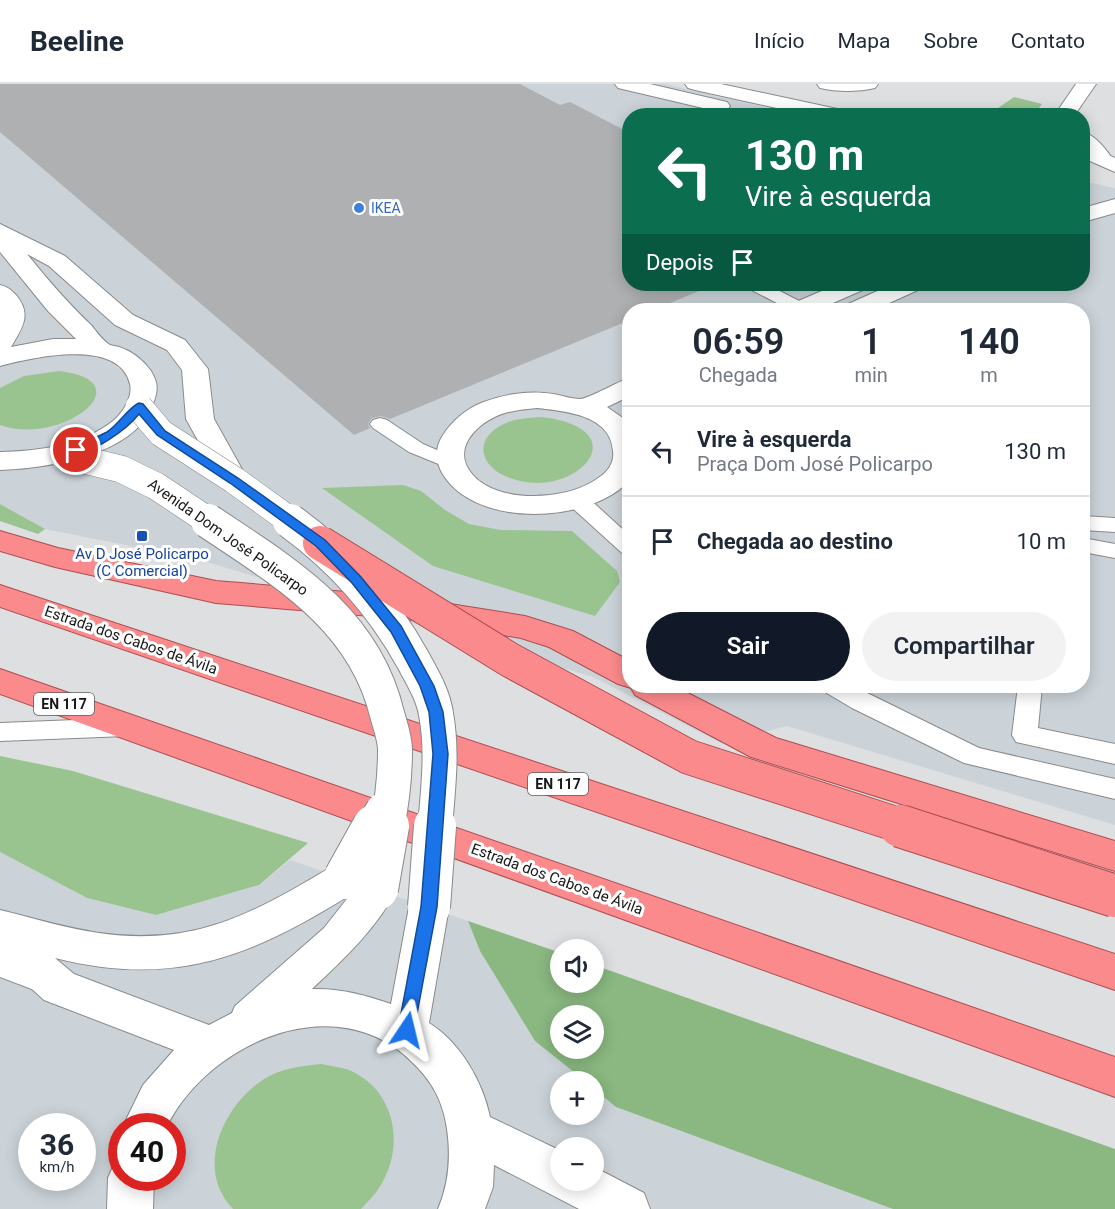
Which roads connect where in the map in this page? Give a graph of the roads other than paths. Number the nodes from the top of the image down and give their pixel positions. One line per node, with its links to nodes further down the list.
1 (625, 84): 6 (street)
2 (695, 84): 7 (street)
3 (827, 84): 4 (street)
4 (868, 84)
5 (1086, 84): 8 (street)
6 (730, 108)
7 (805, 108)
8 (1070, 108)
9 (1090, 146): 10 (street)
10 (1100, 158)
11 (1115, 206): 12 (street)
12 (1090, 213)
13 (0, 231): 34 (street)
14 (0, 236): 23 (street)
15 (766, 291): 19 (lane)
16 (841, 291): 20 (street)
17 (897, 291): 21 (street)
18 (0, 292): 22 (street)
19 (787, 303)
20 (815, 303)
21 (870, 303)
22 (0, 344)
23 (100, 350): 24 (street); 26 (street)
24 (0, 358)
25 (622, 390): 27 (street)
26 (139, 406): 30 (street); 34 (street, bridge)
27 (585, 407): 28 (street); 32 (street)
28 (622, 420)
29 (380, 424): 32 (lane)
30 (63, 454): 31 (street); 54 (street, Avenida Dom José Policarpo, bridge)
31 (0, 461)
32 (451, 463): 35 (street)
33 (622, 471): 35 (street)
34 (234, 480): 40 (street, bridge)
35 (577, 500): 39 (lane)
36 (1090, 523): 37 (lane)
37 (1115, 525)
38 (0, 541): 44 (highway)
39 (622, 541)
40 (320, 543): 55 (highway, bridge); 61 (street, bridge)
41 (1090, 546): 42 (lane)
42 (1115, 551)
43 (0, 596): 59 (highway, Estrada dos Cabos de Ávila / EN 117)
44 (622, 672)
45 (0, 681): 49 (highway, Estrada dos Cabos de Ávila / EN 117)
46 (660, 693): 53 (highway)
47 (846, 693): 52 (lane)
48 (1029, 693): 51 (lane)
49 (129, 727): 50 (lane); 63 (highway, Estrada dos Cabos de Ávila / EN 117)
50 (0, 732)
51 (1115, 754)
52 (1115, 789)
53 (1115, 856)
54 (361, 884): 56 (street); 62 (street)
55 (1115, 896)
56 (0, 927)
57 (0, 935): 60 (street)
58 (0, 964): 60 (lane)
59 (1115, 972)
60 (59, 987): 62 (street)
61 (407, 1030): 62 (street); 65 (street)
62 (226, 1036): 64 (street)
63 (1115, 1077)
64 (151, 1113)
65 (473, 1131): 66 (street); 70 (street)
66 (550, 1170)
67 (131, 1191): 69 (street)
68 (592, 1191): 71 (street)
69 (130, 1209)
70 (461, 1209)
71 (627, 1209)

